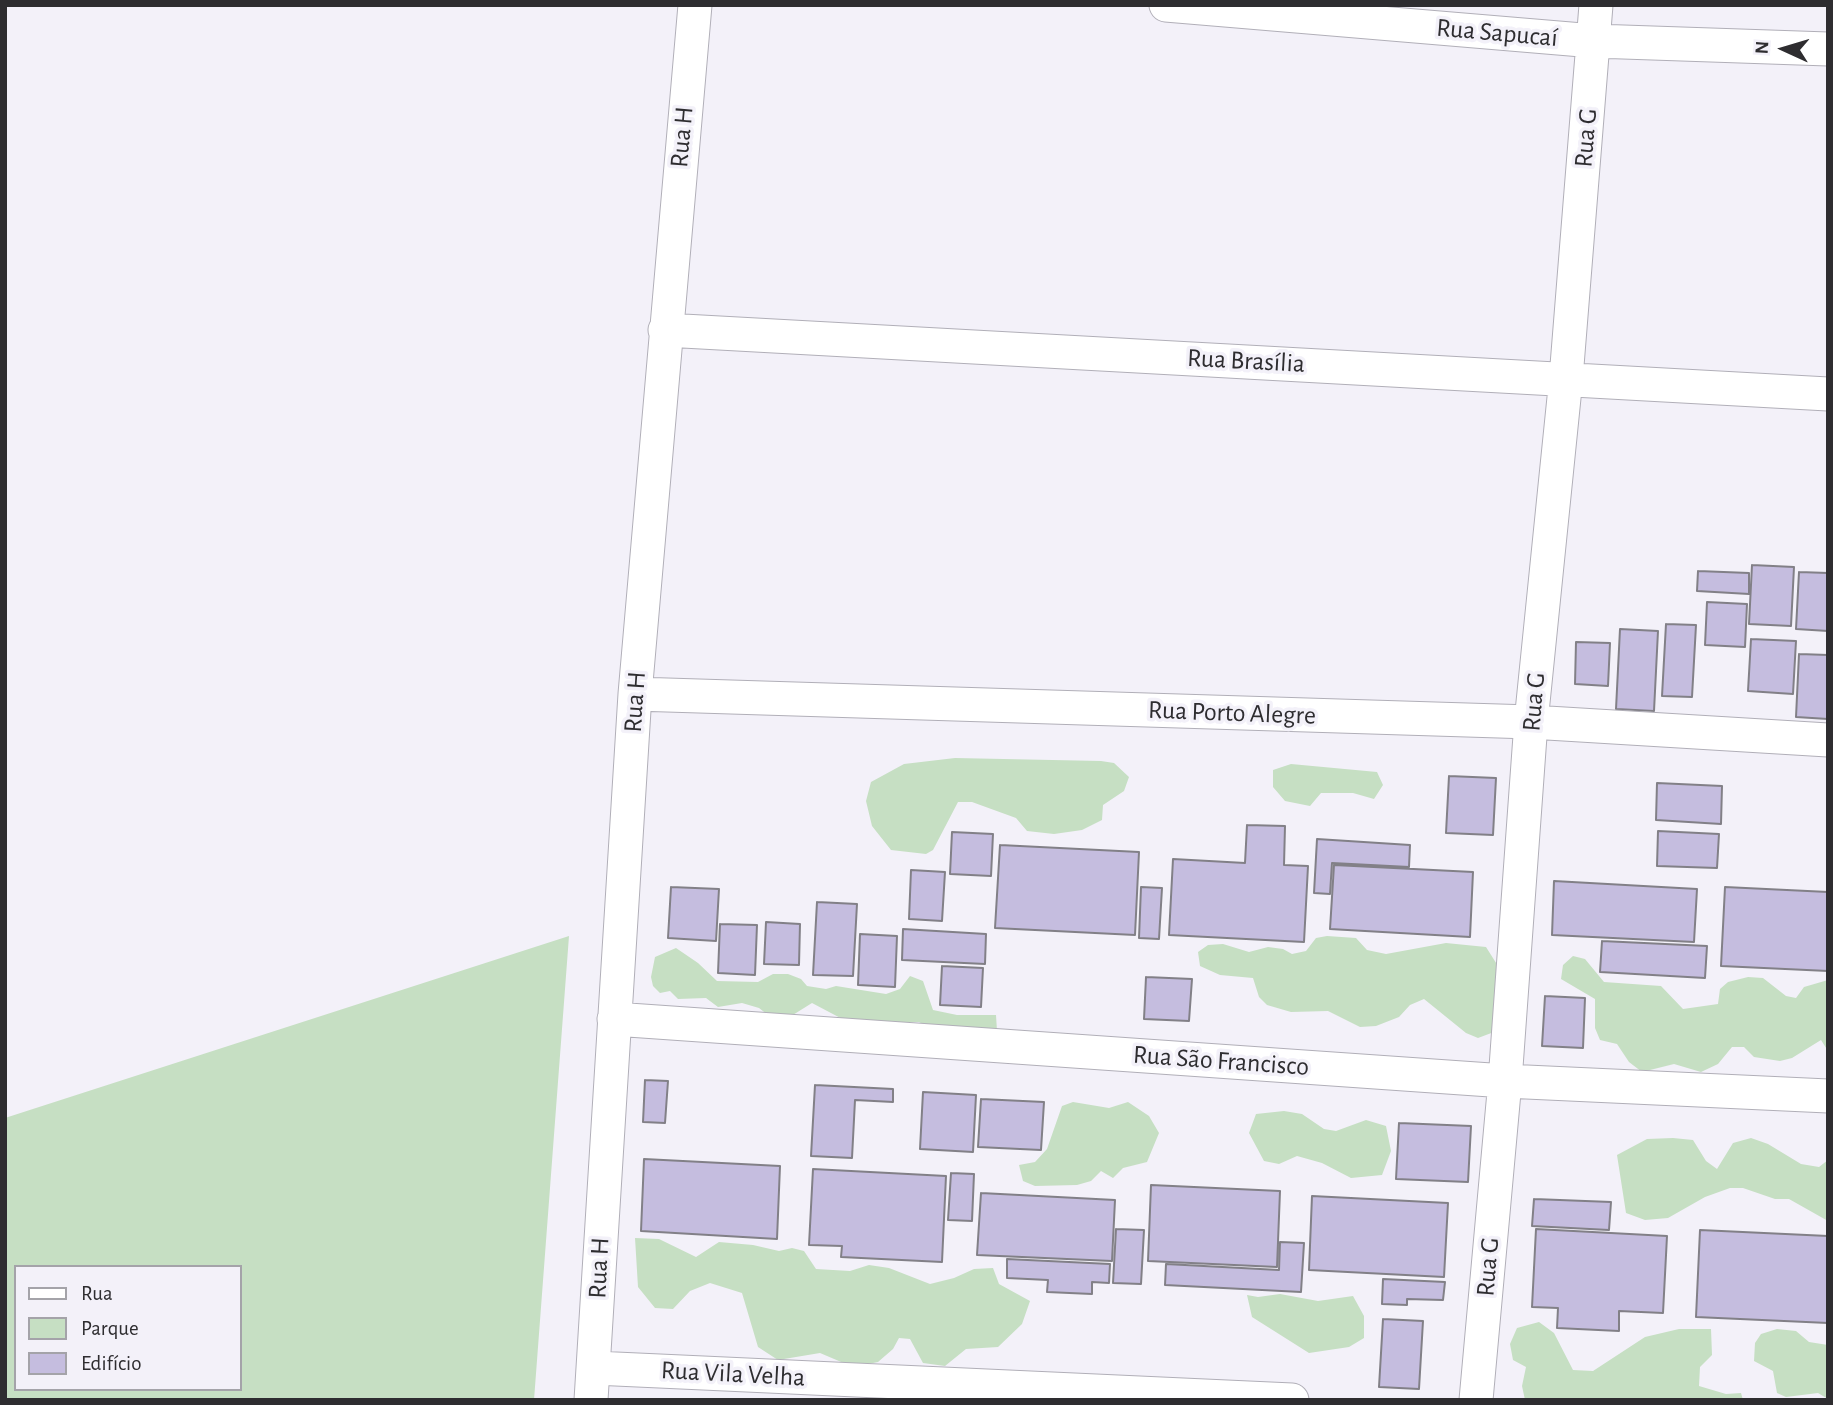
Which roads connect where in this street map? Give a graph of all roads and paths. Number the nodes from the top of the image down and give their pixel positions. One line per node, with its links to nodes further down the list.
1 (695, 5): 6 (street, Rua H)
2 (1166, 5): 4 (street, Rua Sapucaí)
3 (1596, 5): 4 (street, Rua G)
4 (1594, 41): 5 (street, Rua Sapucaí); 7 (street, Rua G)
5 (1828, 49)
6 (665, 330): 7 (street, Rua Brasília); 9 (street, Rua H)
7 (1566, 378): 8 (street, Rua Brasília); 10 (street, Rua G)
8 (1828, 394)
9 (635, 694): 10 (street, Rua Porto Alegre); 12 (street, Rua H)
10 (1531, 722): 11 (street, Rua Porto Alegre); 13 (street, Rua G)
11 (1828, 740)
12 (614, 1019): 13 (street, Rua São Francisco); 15 (street, Rua H)
13 (1505, 1081): 14 (street, Rua São Francisco); 17 (street, Rua G)
14 (1828, 1096)
15 (592, 1384): 16 (street, Rua Vila Velha)
16 (1292, 1400)
17 (1476, 1400)

